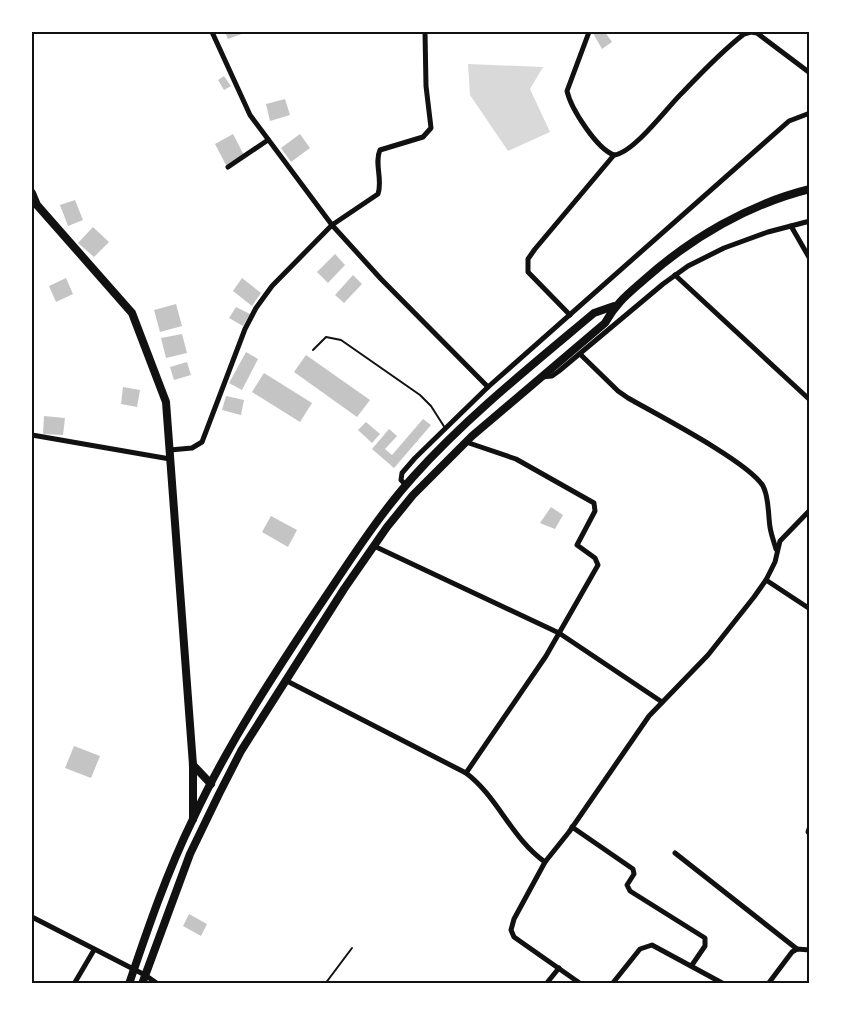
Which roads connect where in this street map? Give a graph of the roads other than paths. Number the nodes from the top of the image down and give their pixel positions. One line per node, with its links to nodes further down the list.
1 (212, 32): 6 (street)
2 (425, 32): 12 (street)
3 (589, 32): 7 (street)
4 (810, 73): 7 (street)
5 (810, 113): 17 (street)
6 (268, 140): 8 (street); 12 (street)
7 (614, 155): 17 (street)
8 (228, 167)
9 (810, 189): 16 (highway)
10 (32, 193): 26 (main road)
11 (810, 221): 13 (street)
12 (332, 225): 21 (street); 26 (street)
13 (791, 226): 14 (street); 15 (street)
14 (810, 259)
15 (675, 275): 19 (street); 22 (street)
16 (614, 306): 20 (highway); 28 (highway)
17 (570, 315): 21 (street)
18 (313, 350): 23 (lane)
19 (580, 354): 20 (street); 31 (street)
20 (540, 377): 25 (highway)
21 (488, 387): 23 (street)
22 (810, 400)
23 (445, 428): 28 (street)
24 (32, 435): 27 (street)
25 (466, 442): 30 (highway); 34 (street)
26 (170, 450): 27 (main road)
27 (170, 459): 37 (main road)
28 (406, 485): 39 (highway)
29 (810, 510): 31 (street)
30 (374, 546): 34 (street); 35 (highway)
31 (778, 554): 32 (street)
32 (766, 580): 33 (street); 36 (street)
33 (810, 609)
34 (559, 633): 36 (street); 38 (street)
35 (285, 680): 38 (street); 54 (highway)
36 (662, 702): 42 (street)
37 (194, 765): 39 (main road); 40 (main road)
38 (466, 773): 45 (street)
39 (211, 784): 40 (highway)
40 (193, 819): 53 (highway)
41 (810, 826): 43 (street)
42 (572, 827): 45 (street); 51 (street)
43 (810, 834)
44 (675, 853): 48 (street)
45 (545, 862): 52 (street)
46 (32, 916): 49 (street)
47 (352, 948): 58 (lane)
48 (797, 949): 50 (street); 63 (street)
49 (94, 950): 53 (street); 55 (street)
50 (810, 950)
51 (692, 965): 61 (street); 62 (street)
52 (559, 968): 59 (street); 60 (street)
53 (134, 969): 54 (street); 56 (highway)
54 (143, 979): 57 (street)
55 (74, 984)
56 (129, 984)
57 (158, 984)
58 (325, 984)
59 (546, 984)
60 (581, 984)
61 (612, 984)
62 (724, 984)
63 (768, 984)

